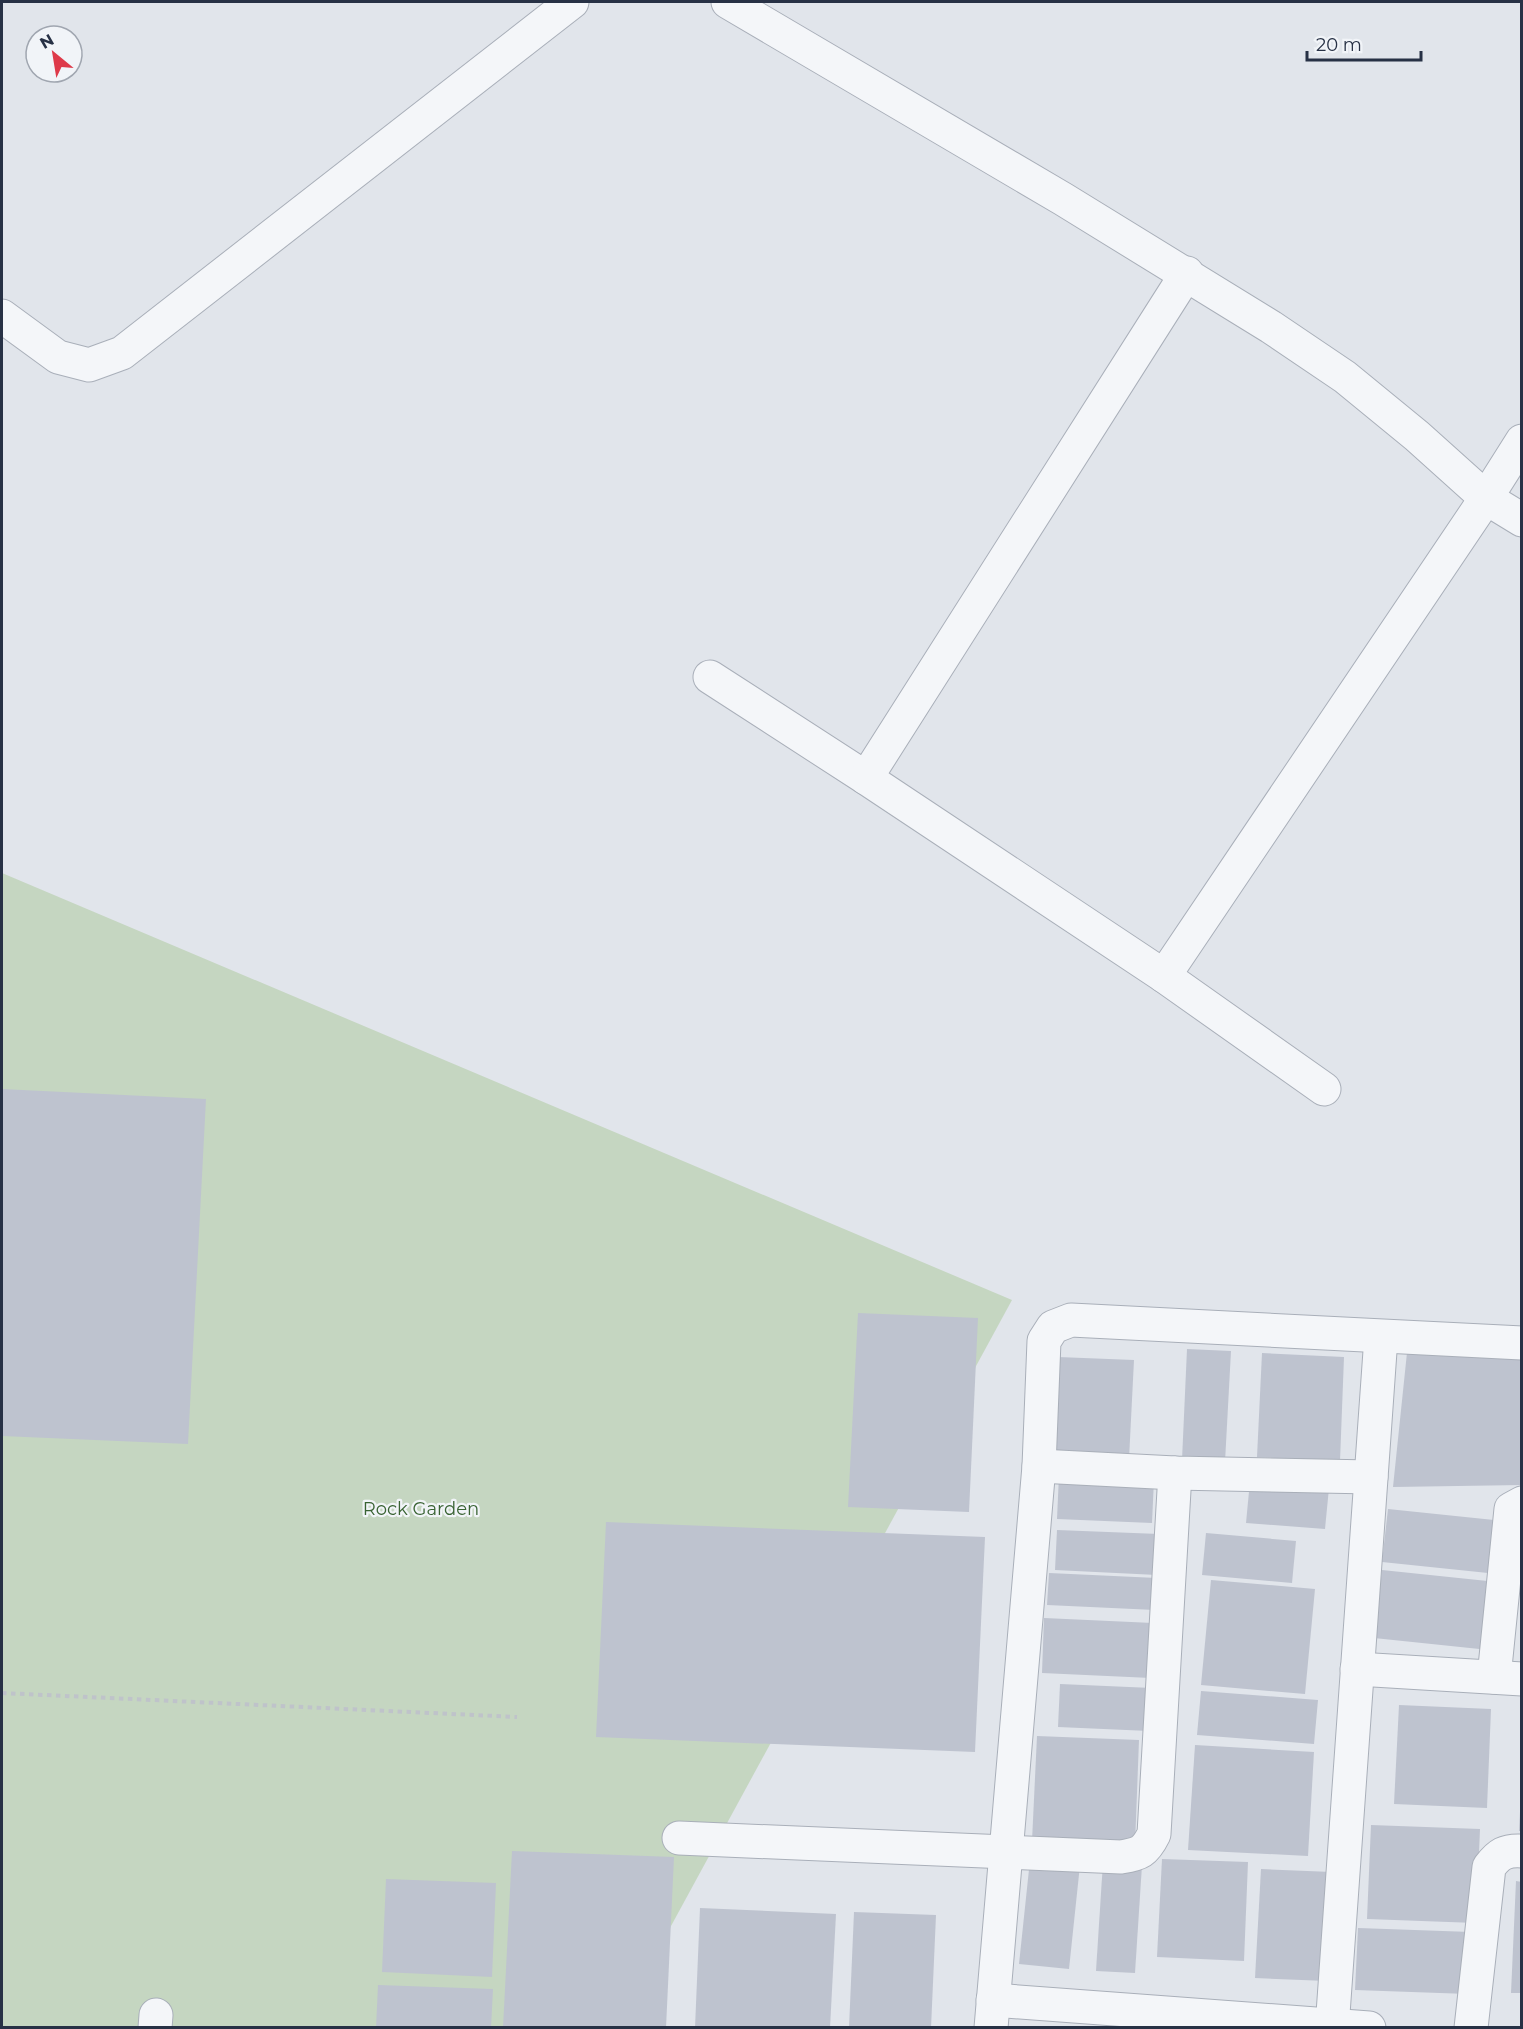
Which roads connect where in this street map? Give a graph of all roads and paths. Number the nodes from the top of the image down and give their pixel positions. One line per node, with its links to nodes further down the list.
1 (572, 2): 4 (street)
2 (728, 2): 3 (street)
3 (1187, 273): 6 (street); 9 (street)
4 (2, 316)
5 (1521, 441): 6 (street)
6 (1486, 498): 7 (street); 10 (street)
7 (1521, 520)
8 (710, 677): 9 (street)
9 (866, 777): 10 (street)
10 (1164, 976): 11 (street)
11 (1324, 1089)
12 (1381, 1337): 13 (street); 14 (street); 16 (street)
13 (1521, 1343)
14 (1040, 1466): 15 (street); 24 (street)
15 (1175, 1473): 16 (street); 24 (street)
16 (1371, 1477): 18 (street)
17 (1521, 1503): 19 (street)
18 (1357, 1669): 19 (street); 26 (street)
19 (1508, 1678)
20 (2, 1693): 21 (path)
21 (517, 1717)
22 (679, 1838): 24 (street)
23 (1521, 1851): 28 (street)
24 (1006, 1853): 25 (street)
25 (992, 2014): 26 (street)
26 (1332, 2026): 27 (street)
27 (1369, 2028)
28 (1471, 2028)

